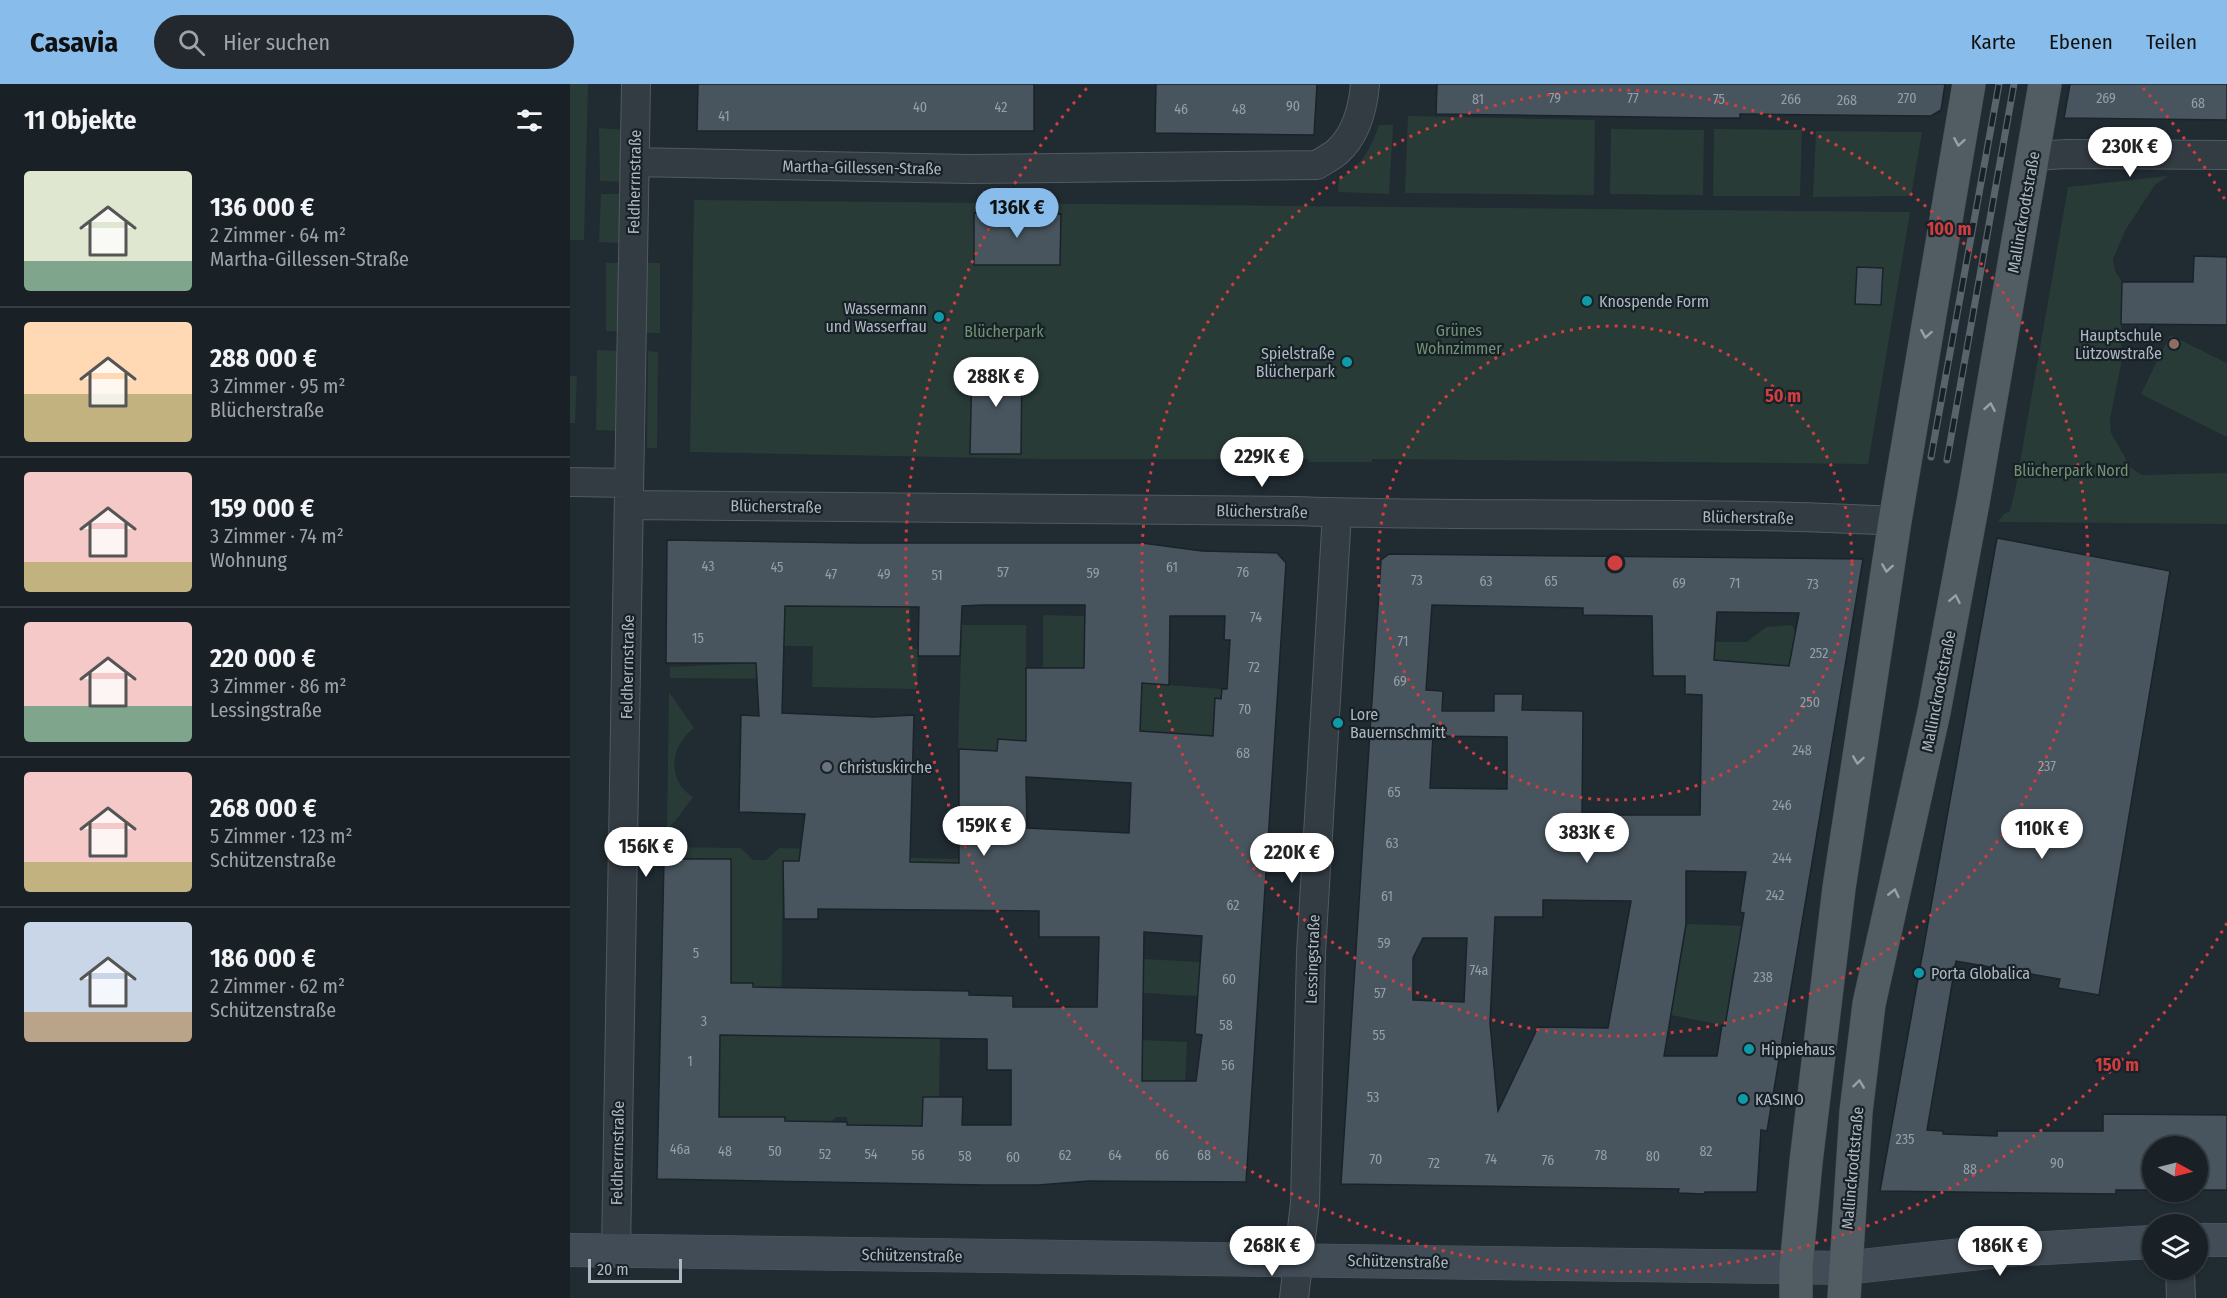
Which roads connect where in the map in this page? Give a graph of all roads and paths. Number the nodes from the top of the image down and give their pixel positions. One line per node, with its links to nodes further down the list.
1 (636, 84): 7 (street, Feldherrnstraße)
2 (1365, 84): 7 (street, Martha-Gillessen-Straße)
3 (1969, 84): 11 (main road, one-way to 11)
4 (2045, 84): 5 (main road, Mallinckrodtstraße)
5 (2032, 156): 6 (street); 20 (main road, Mallinckrodtstraße, one-way to 5)
6 (2227, 156)
7 (635, 162): 9 (street, Feldherrnstraße)
8 (570, 482): 9 (street, Blücherstraße)
9 (629, 494): 10 (street, Blücherstraße); 16 (street, Feldherrnstraße)
10 (1338, 513): 11 (street, Blücherstraße); 17 (street, Lessingstraße)
11 (1895, 521): 19 (main road, one-way to 19)
12 (2208, 1240): 13 (street)
13 (2227, 1240)
14 (2142, 1243): 20 (street, Schützenstraße)
15 (570, 1250): 16 (street, Schützenstraße)
16 (616, 1251): 17 (street, Schützenstraße)
17 (1297, 1260): 19 (street, Schützenstraße); 21 (street, Lessingstraße)
18 (2181, 1280): 22 (street)
19 (1796, 1282): 20 (street, Schützenstraße)
20 (1844, 1283)
21 (1294, 1298)
22 (2181, 1298)

